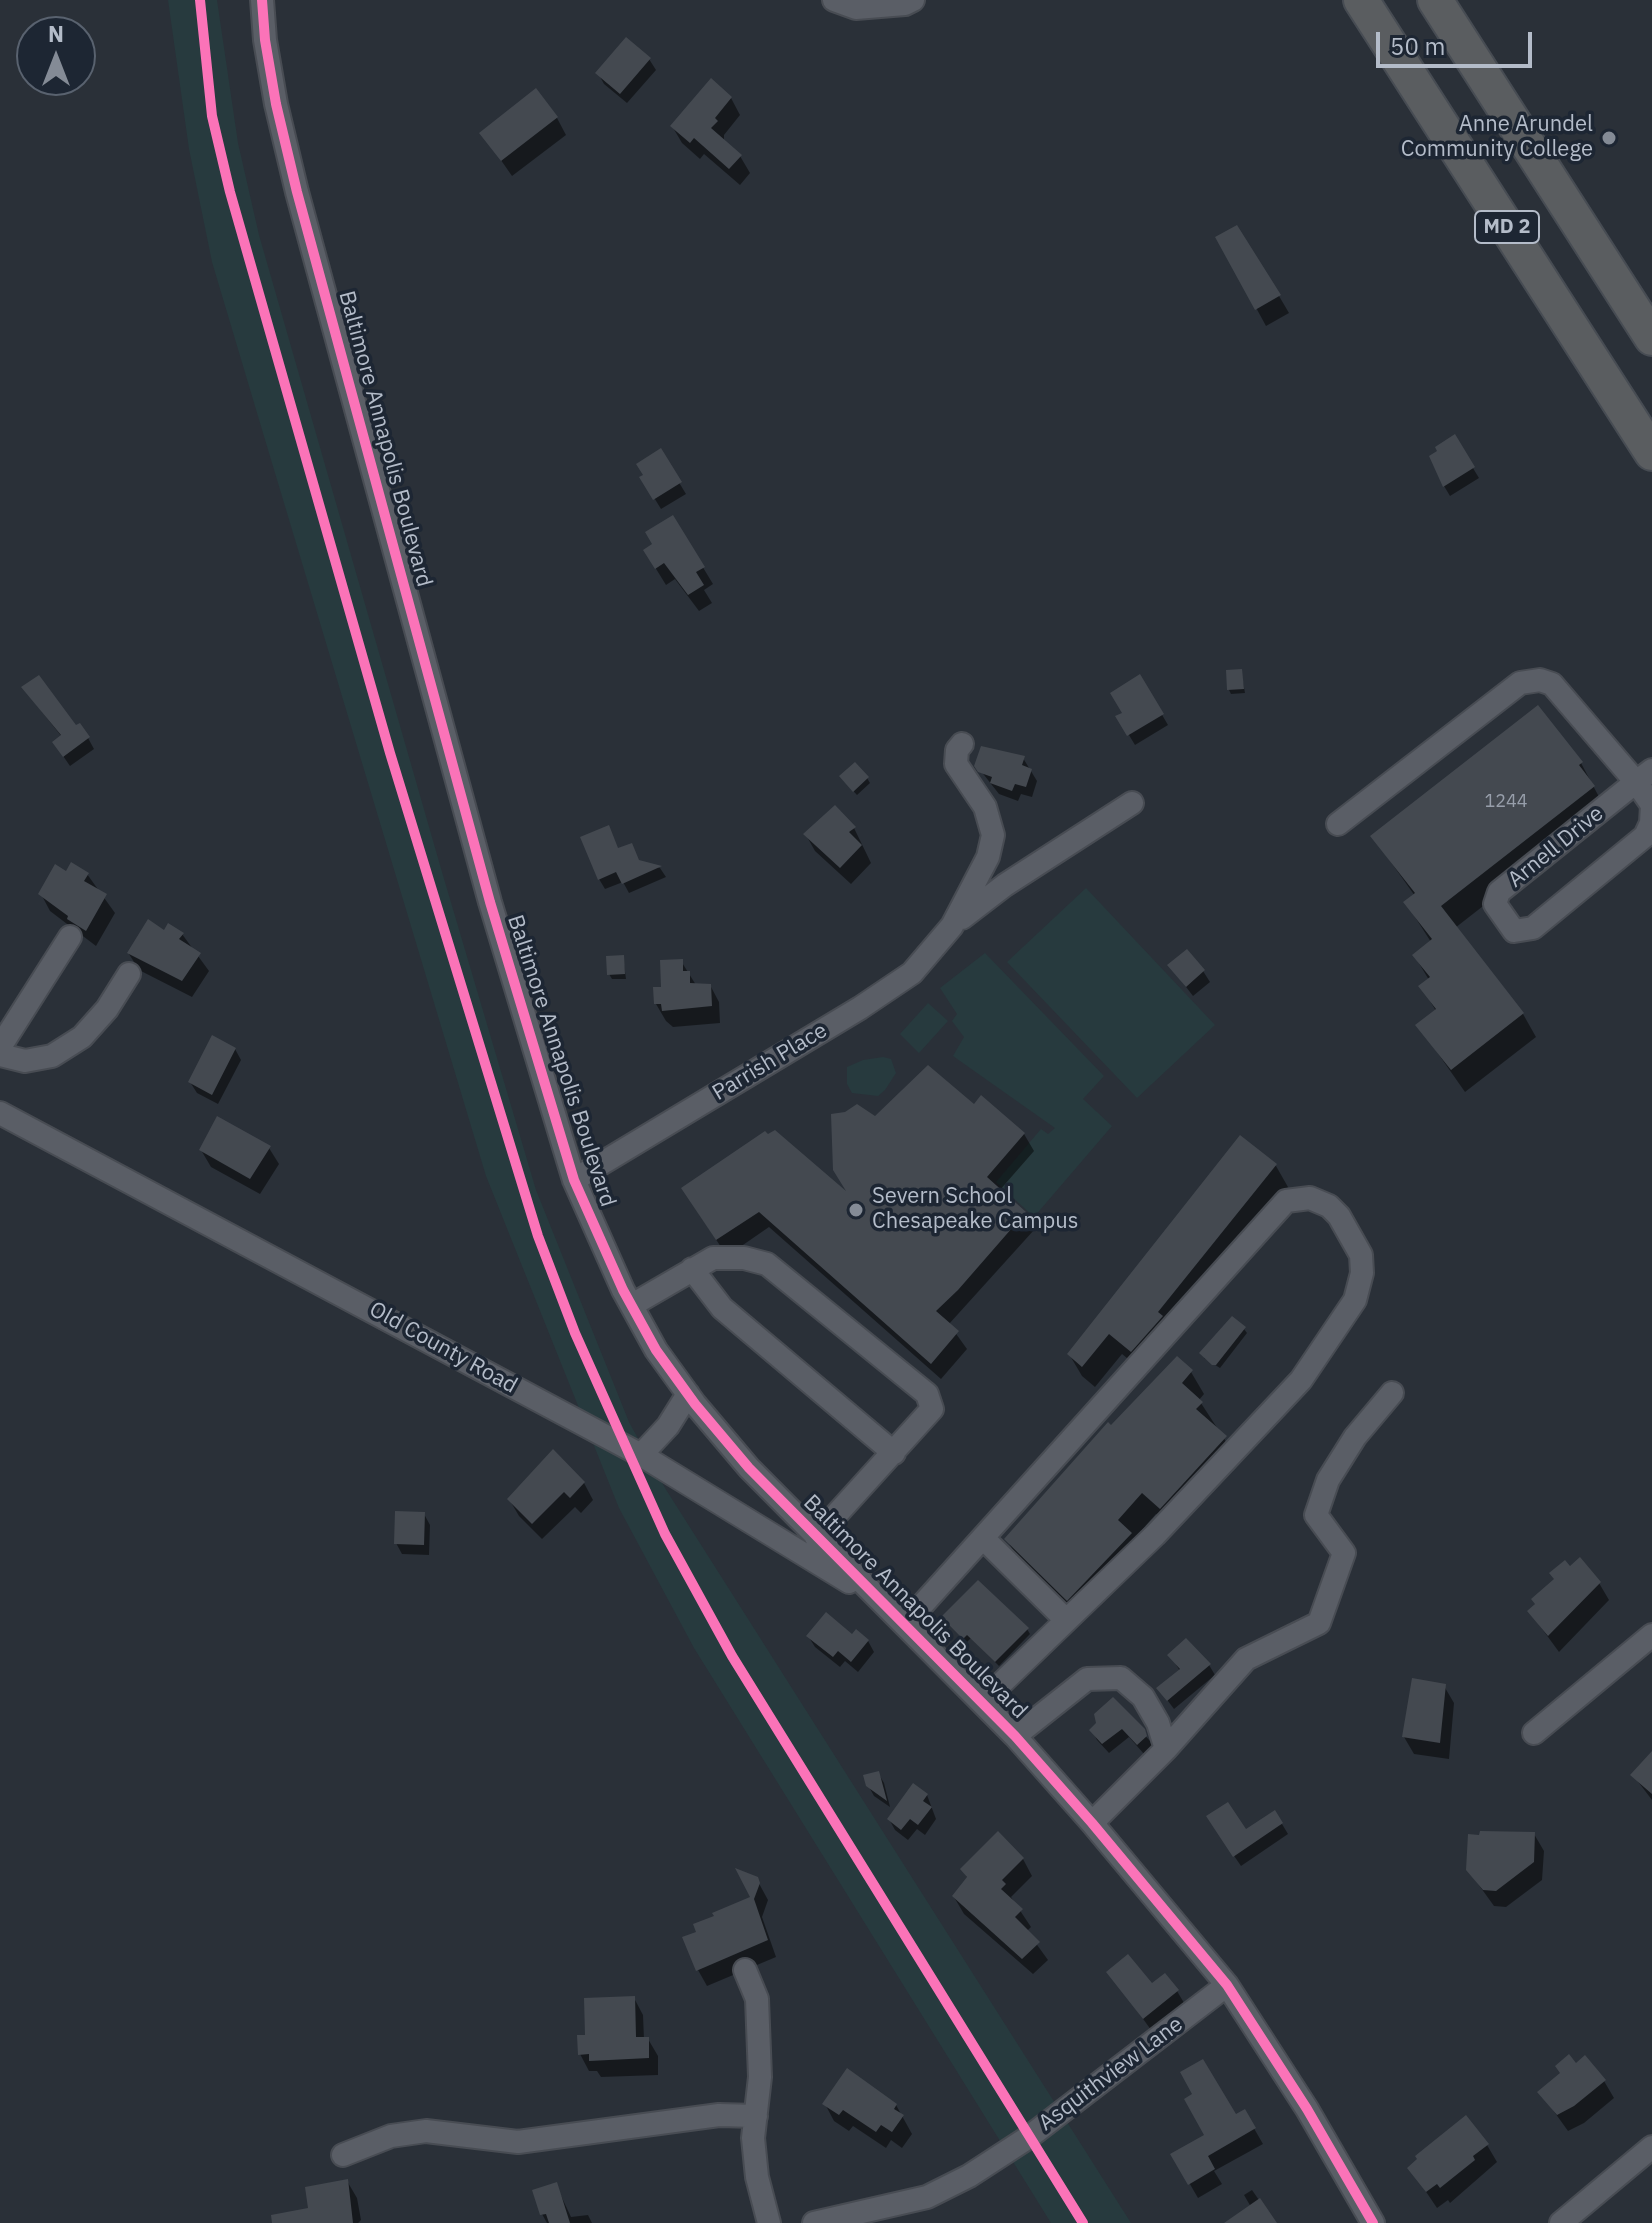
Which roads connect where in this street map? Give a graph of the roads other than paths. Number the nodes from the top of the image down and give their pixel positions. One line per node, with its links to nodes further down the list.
1 (262, 0): 18 (street, Baltimore Annapolis Boulevard)
2 (834, 0): 3 (street)
3 (913, 0)
4 (1361, 0): 7 (highway, MD 2)
5 (1435, 0): 6 (highway, MD 2)
6 (1652, 338)
7 (1652, 453)
8 (962, 744): 12 (street)
9 (1644, 776): 9 (street, Arnell Drive); 11 (street)
10 (1132, 803): 12 (street)
11 (1338, 824)
12 (952, 926): 18 (street, Parrish Place)
13 (70, 937): 15 (street)
14 (129, 974): 16 (street)
15 (0, 1047)
16 (0, 1055)
17 (0, 1113): 24 (street, Old County Road)
18 (574, 1180): 20 (street, Baltimore Annapolis Boulevard)
19 (692, 1269): 20 (street); 23 (street); 23 (street)
20 (632, 1305): 22 (street, Baltimore Annapolis Boulevard)
21 (1392, 1393): 34 (street)
22 (688, 1394): 24 (street); 25 (street, Baltimore Annapolis Boulevard)
23 (894, 1453): 25 (street)
24 (641, 1455): 27 (street, Old County Road)
25 (816, 1537): 27 (street, Baltimore Annapolis Boulevard)
26 (983, 1538): 28 (street); 28 (street); 29 (street)
27 (878, 1598): 29 (street, Baltimore Annapolis Boulevard)
28 (1066, 1620): 31 (street)
29 (905, 1624): 31 (street, Baltimore Annapolis Boulevard)
30 (1652, 1635): 32 (street)
31 (982, 1702): 33 (street, Baltimore Annapolis Boulevard)
32 (1534, 1733)
33 (1015, 1736): 34 (street); 35 (street, Baltimore Annapolis Boulevard)
34 (1166, 1749): 35 (street)
35 (1092, 1823): 37 (street, Baltimore Annapolis Boulevard)
36 (745, 1970): 38 (street)
37 (1227, 1985): 42 (street, Asquithview Lane); 43 (street, Baltimore Annapolis Boulevard)
38 (756, 2116): 40 (street); 41 (street)
39 (1652, 2147): 44 (street)
40 (343, 2155)
41 (769, 2223)
42 (814, 2223)
43 (1373, 2223)
44 (1561, 2223)

